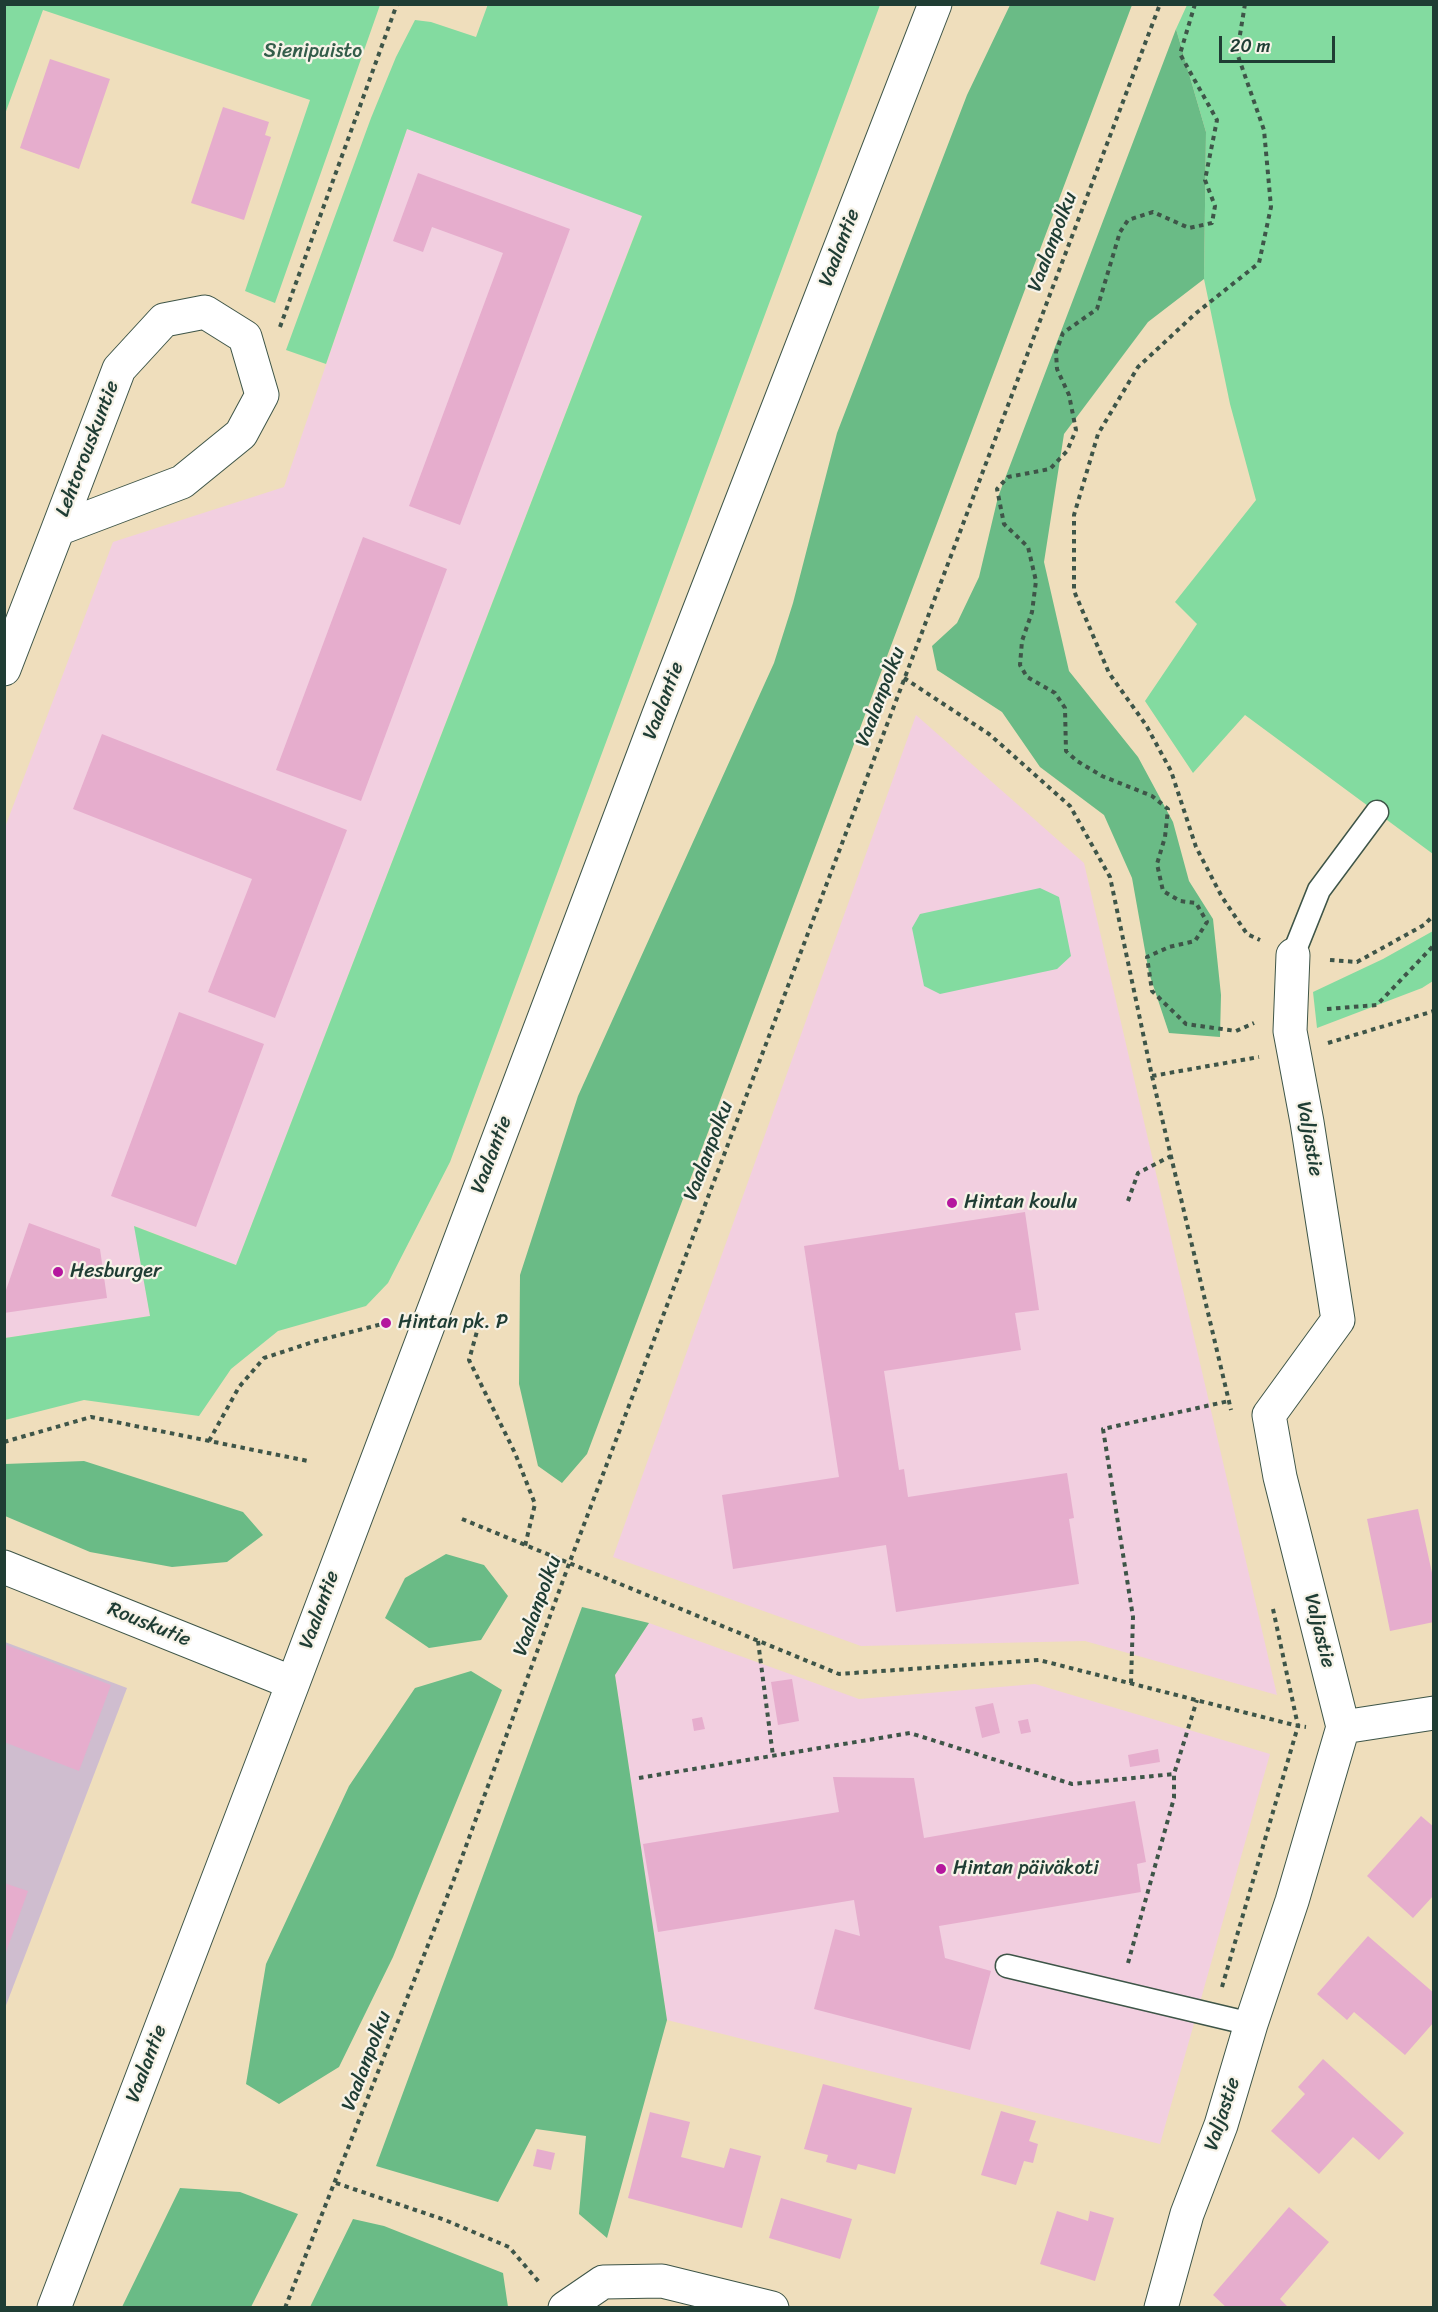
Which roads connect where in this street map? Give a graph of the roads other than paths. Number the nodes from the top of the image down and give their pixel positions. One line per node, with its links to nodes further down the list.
1 (935, 4): 7 (street, Vaalantie)
2 (58, 529): 2 (street, Lehtorouskuntie); 3 (street, Lehtorouskuntie)
3 (4, 669)
4 (1377, 812): 5 (lane)
5 (1293, 955): 9 (street, Valjastie)
6 (4, 1567): 7 (street, Rouskutie)
7 (293, 1683): 13 (street, Vaalantie)
8 (1434, 1713): 9 (street)
9 (1343, 1727): 11 (street, Valjastie)
10 (1007, 1965): 11 (lane)
11 (1251, 2024): 15 (street, Valjastie)
12 (556, 2299): 14 (street)
13 (54, 2307)
14 (772, 2307)
15 (1161, 2307)

